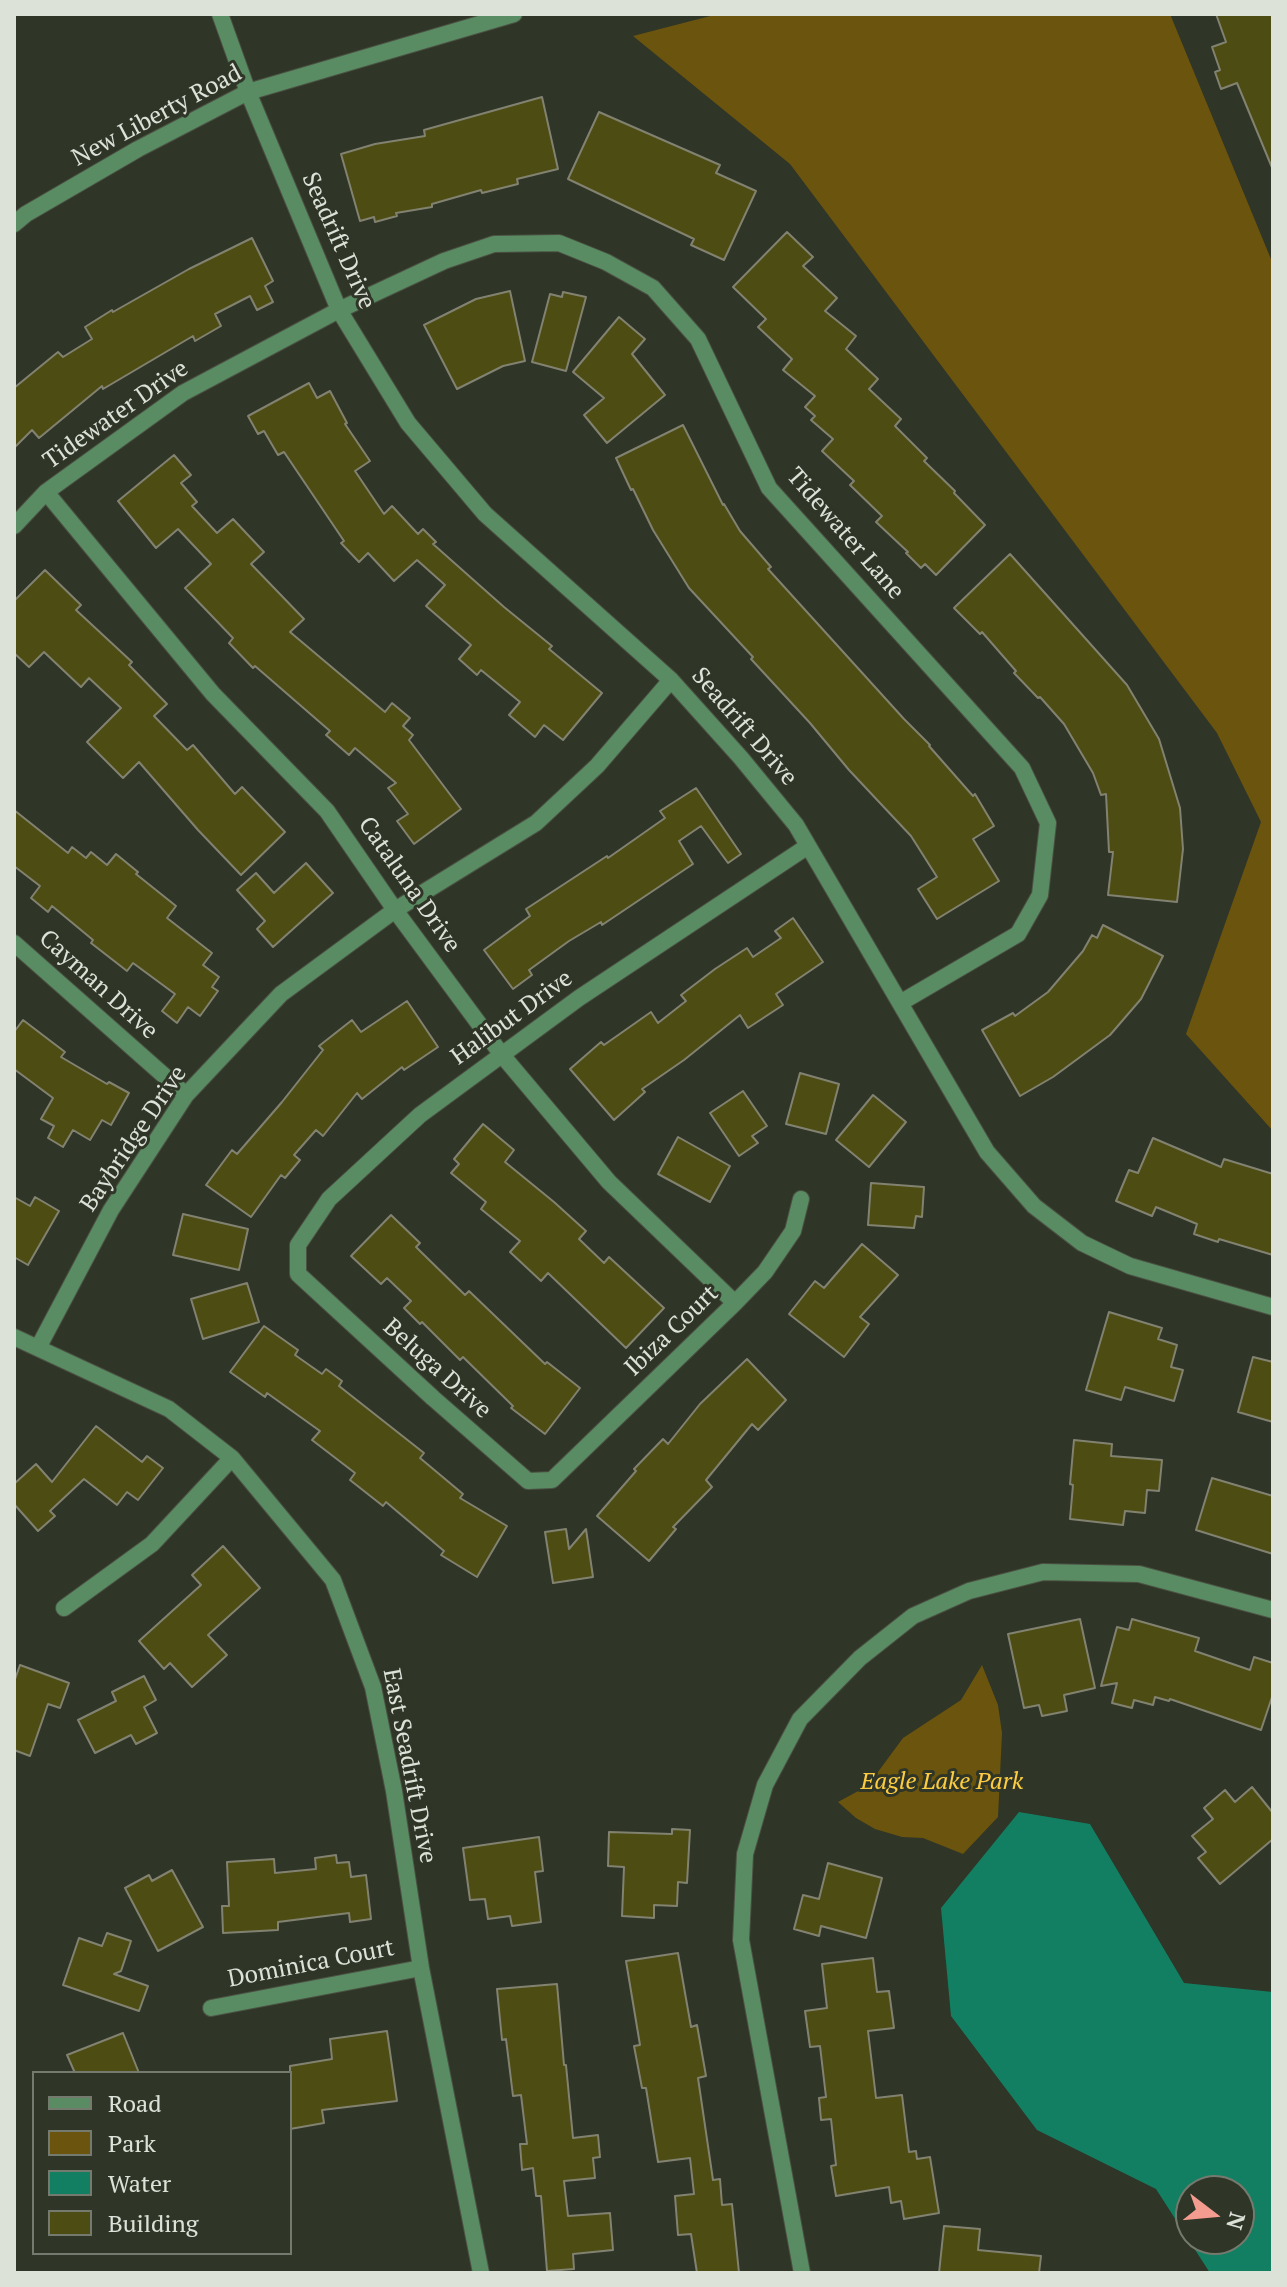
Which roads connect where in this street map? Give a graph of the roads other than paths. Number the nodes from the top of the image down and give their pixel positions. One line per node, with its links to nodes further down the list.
1 (220, 14): 3 (street, Seadrift Drive)
2 (514, 14): 3 (street, New Liberty Road)
3 (248, 92): 4 (street, New Liberty Road); 5 (street, Seadrift Drive)
4 (14, 224)
5 (339, 310): 6 (street, Tidewater Drive); 8 (street, Seadrift Drive); 12 (street, Tidewater Lane)
6 (46, 492): 7 (street, Tidewater Drive); 10 (street, Cataluna Drive)
7 (14, 526)
8 (671, 680): 9 (street, Seadrift Drive); 10 (street, Baybridge Drive)
9 (808, 846): 12 (street, Seadrift Drive); 13 (street, Halibut Drive)
10 (395, 910): 13 (street, Cataluna Drive); 14 (street, Baybridge Drive)
11 (14, 943): 14 (street, Cayman Drive)
12 (900, 1003): 18 (street, Seadrift Drive)
13 (502, 1055): 16 (street, Halibut Drive); 17 (street, Cataluna Drive)
14 (186, 1095): 20 (street, Baybridge Drive)
15 (801, 1199): 17 (street, Ibiza Court)
16 (298, 1274): 22 (street, Beluga Drive)
17 (735, 1303): 22 (street, Ibiza Court)
18 (1273, 1307)
19 (14, 1337): 20 (street, East Seadrift Drive)
20 (38, 1348): 21 (street, East Seadrift Drive)
21 (232, 1458): 23 (street); 25 (street, East Seadrift Drive)
22 (552, 1480)
23 (64, 1608)
24 (1273, 1610): 28 (street)
25 (421, 1968): 26 (street, Dominica Court); 27 (street, East Seadrift Drive)
26 (211, 2008)
27 (481, 2273)
28 (802, 2273)

